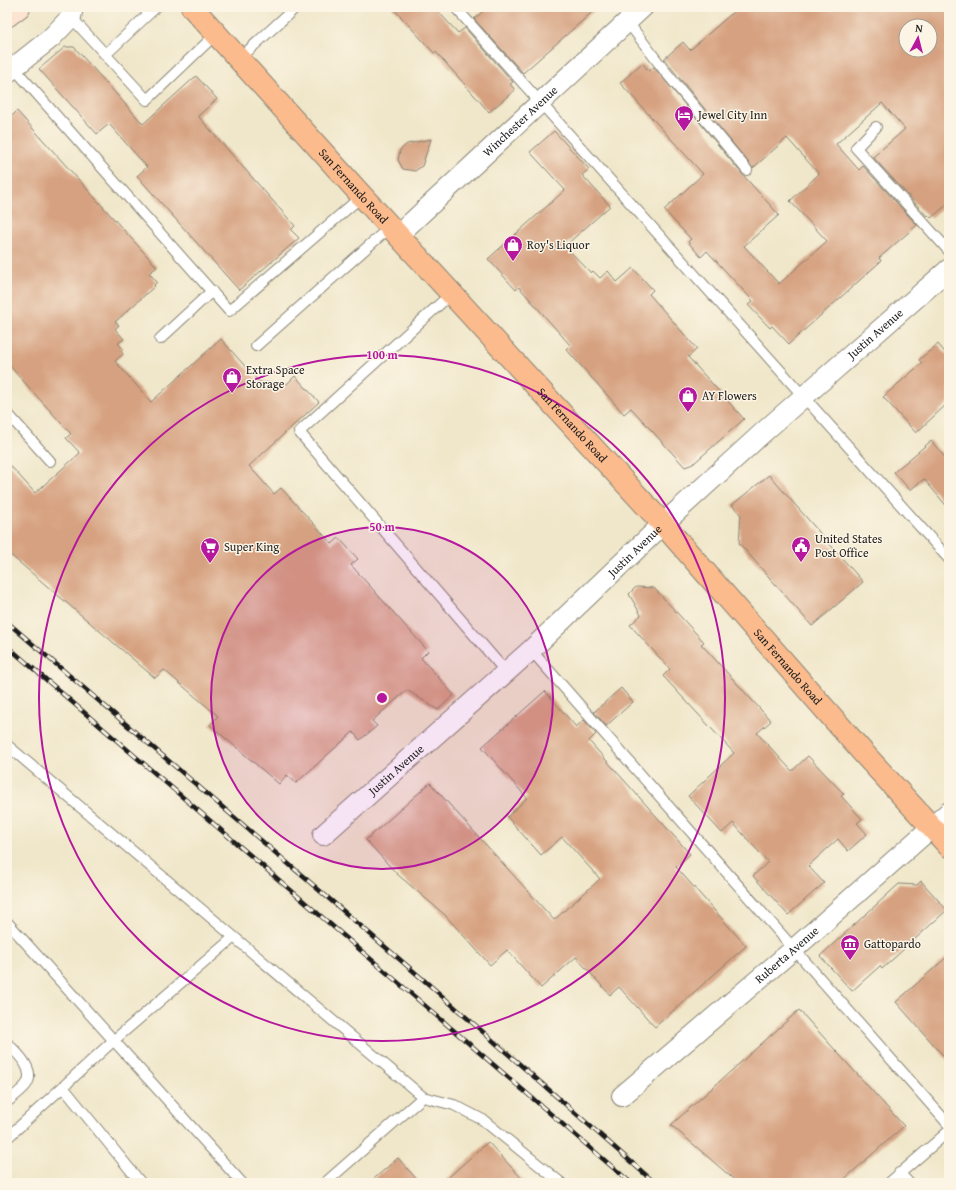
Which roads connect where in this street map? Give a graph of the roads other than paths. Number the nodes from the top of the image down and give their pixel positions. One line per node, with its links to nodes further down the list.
1 (19, 7): 8 (main road)
2 (156, 7): 11 (lane)
3 (192, 7): 10 (main road, San Fernando Road)
4 (296, 7): 12 (lane)
5 (455, 7): 14 (lane)
6 (643, 7): 9 (street, Winchester Avenue)
7 (72, 12): 11 (lane); 13 (street)
8 (7, 16)
9 (627, 21): 14 (street, Winchester Avenue); 16 (lane)
10 (216, 34): 11 (lane); 12 (main road, San Fernando Road)
11 (105, 55)
12 (239, 59): 17 (main road, San Fernando Road)
13 (11, 71): 21 (lane)
14 (540, 102): 18 (street, Winchester Avenue); 25 (lane)
15 (876, 127): 19 (lane)
16 (746, 170)
17 (362, 196): 18 (main road, San Fernando Road); 21 (lane)
18 (394, 231): 22 (main road, San Fernando Road); 24 (lane)
19 (949, 251)
20 (949, 269): 25 (street, Justin Avenue)
21 (212, 291): 23 (lane)
22 (452, 293): 28 (main road, San Fernando Road); 31 (lane)
23 (160, 339)
24 (256, 346)
25 (803, 396): 28 (street, Justin Avenue); 29 (lane)
26 (7, 413): 27 (lane)
27 (50, 461)
28 (663, 524): 30 (street, Justin Avenue); 34 (main road, San Fernando Road)
29 (949, 559)
30 (531, 650): 31 (street, Justin Avenue); 39 (lane)
31 (506, 672): 35 (street, Justin Avenue)
32 (7, 745): 38 (lane)
33 (949, 812): 34 (street, Ruberta Avenue)
34 (932, 827): 36 (main road, San Fernando Road); 39 (street, Ruberta Avenue)
35 (323, 835)
36 (949, 846)
37 (7, 922): 40 (lane)
38 (234, 938): 40 (lane); 44 (lane)
39 (794, 949): 43 (street, Ruberta Avenue); 46 (lane)
40 (113, 1041): 42 (lane); 51 (lane)
41 (7, 1043): 45 (lane)
42 (63, 1087): 48 (lane); 50 (lane)
43 (622, 1096)
44 (423, 1097): 52 (lane); 53 (lane)
45 (7, 1102)
46 (949, 1124)
47 (949, 1131): 49 (lane)
48 (7, 1138)
49 (899, 1173): 54 (lane); 55 (lane)
50 (141, 1183)
51 (242, 1183)
52 (325, 1183)
53 (561, 1183)
54 (889, 1183)
55 (909, 1183)

